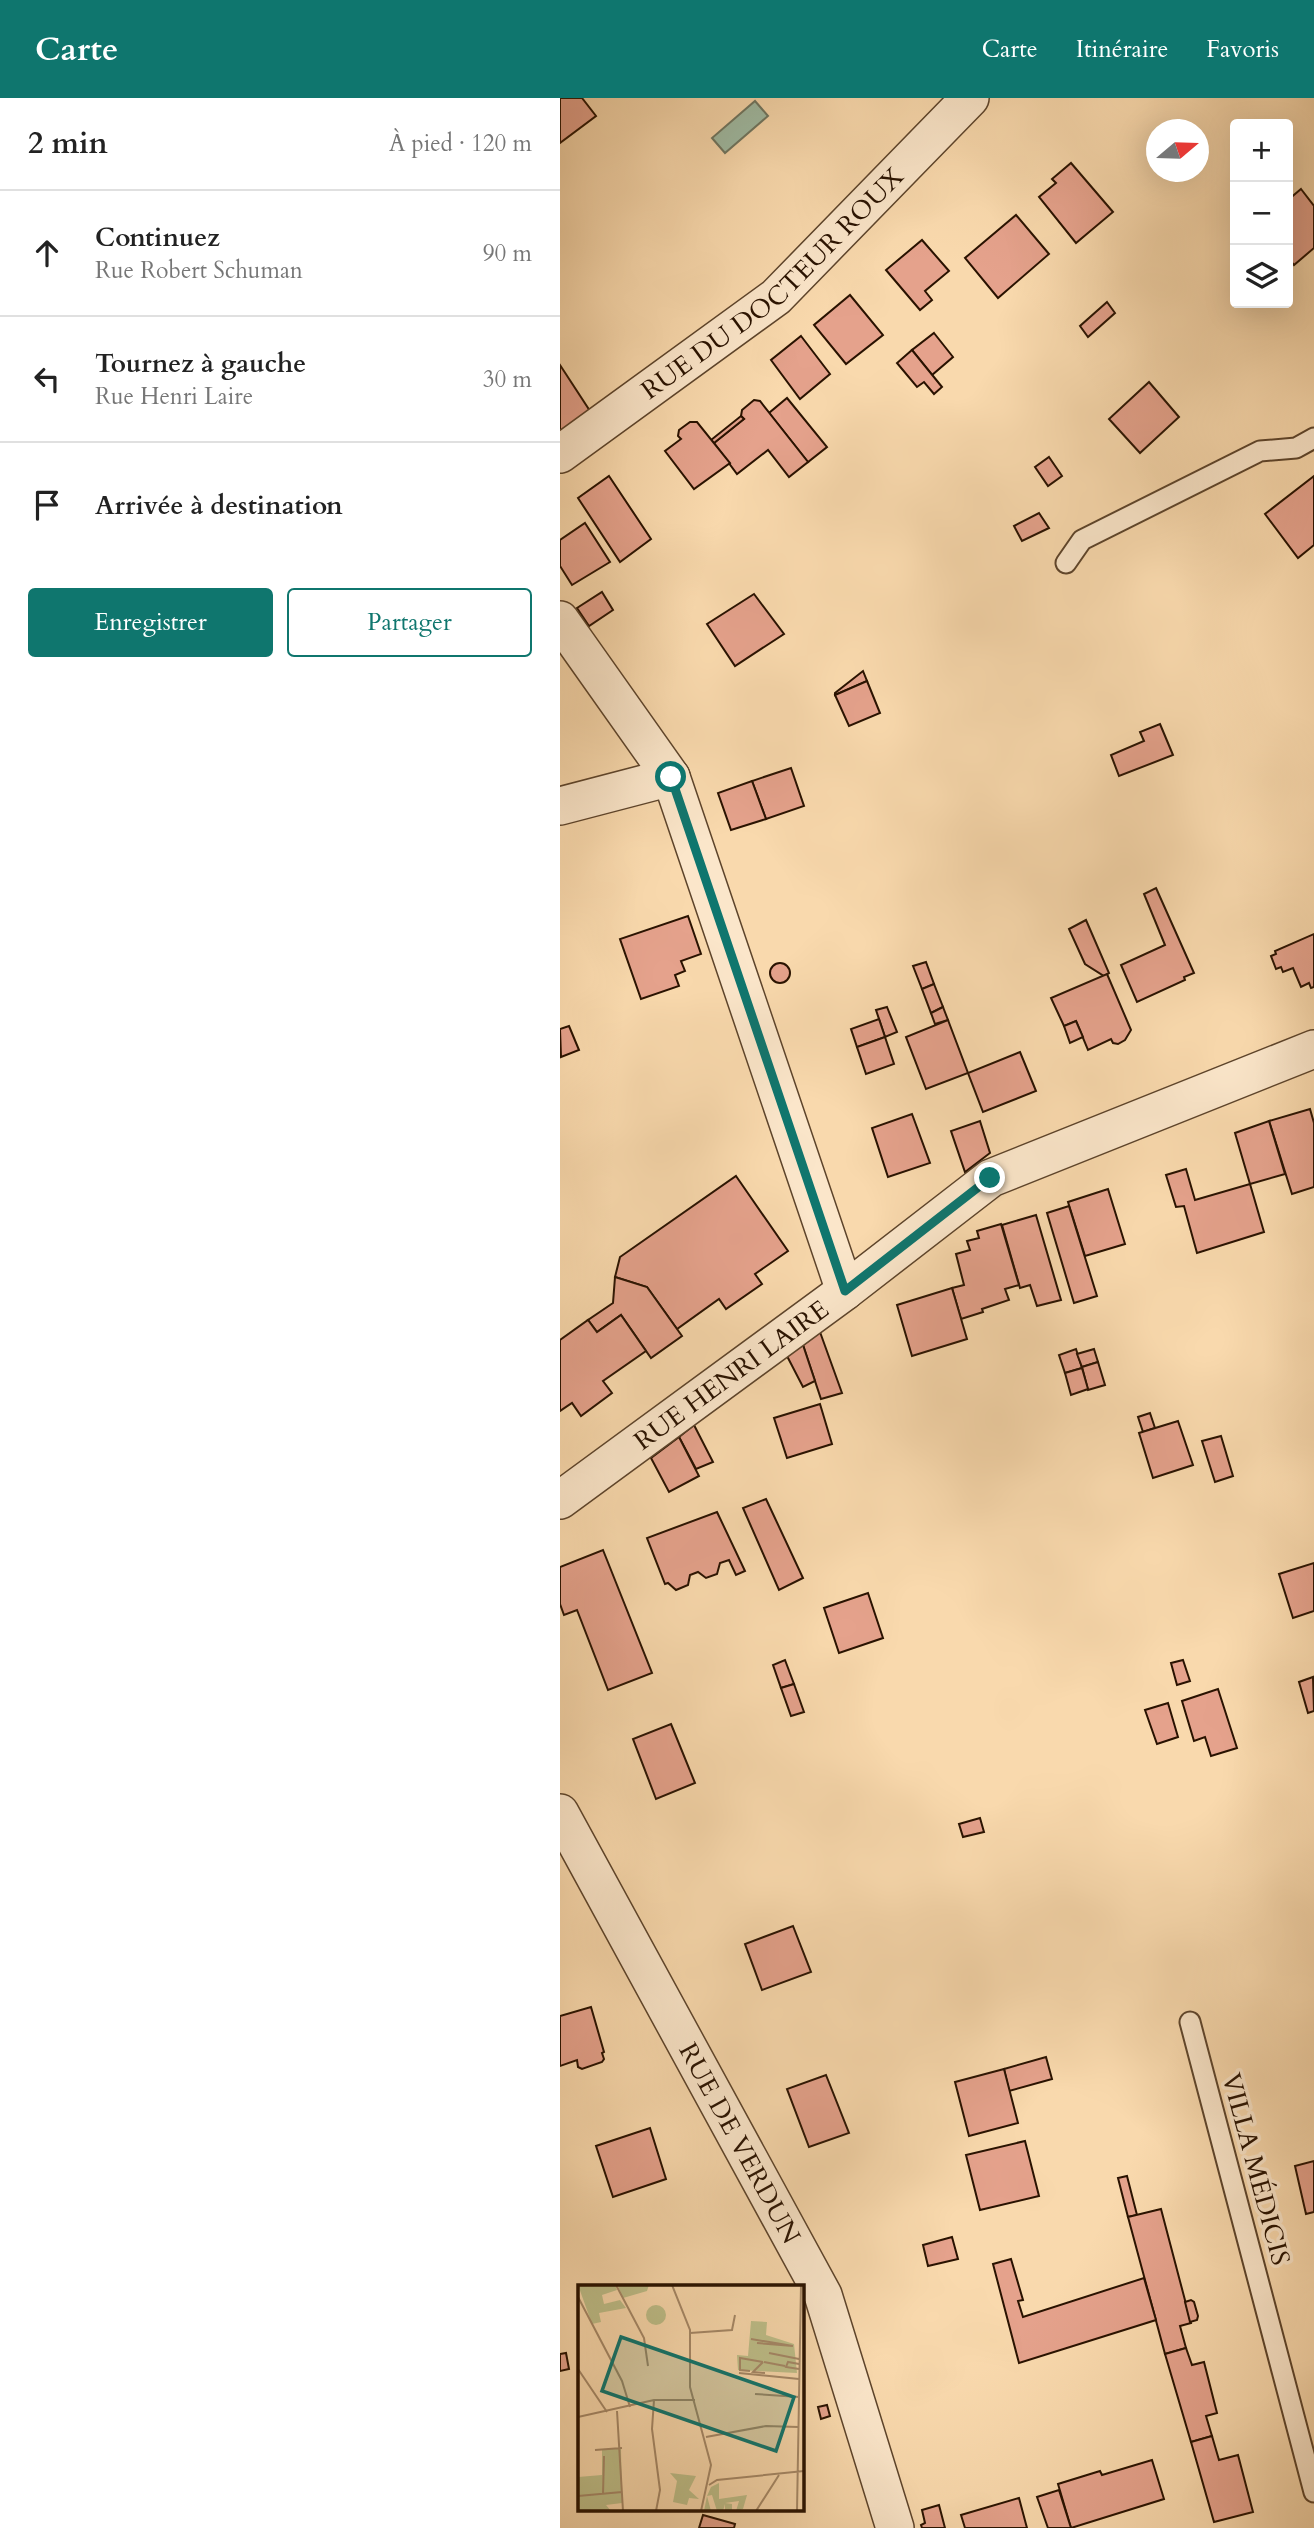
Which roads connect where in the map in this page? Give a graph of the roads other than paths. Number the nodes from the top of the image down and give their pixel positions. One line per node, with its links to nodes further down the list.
1 (970, 98): 3 (street, RUE DU DOCTEUR ROUX)
2 (1314, 438): 4 (lane)
3 (560, 454)
4 (1066, 563)
5 (560, 620): 6 (street)
6 (671, 777): 7 (street); 9 (street)
7 (560, 806)
8 (1314, 1049): 9 (street, RUE HENRI LAIRE)
9 (845, 1291): 10 (street, RUE HENRI LAIRE)
10 (560, 1500)
11 (560, 1813): 14 (street, RUE DE VERDUN)
12 (1190, 2022): 13 (lane, VILLA MÉDICIS)
13 (1314, 2491)
14 (895, 2528)

